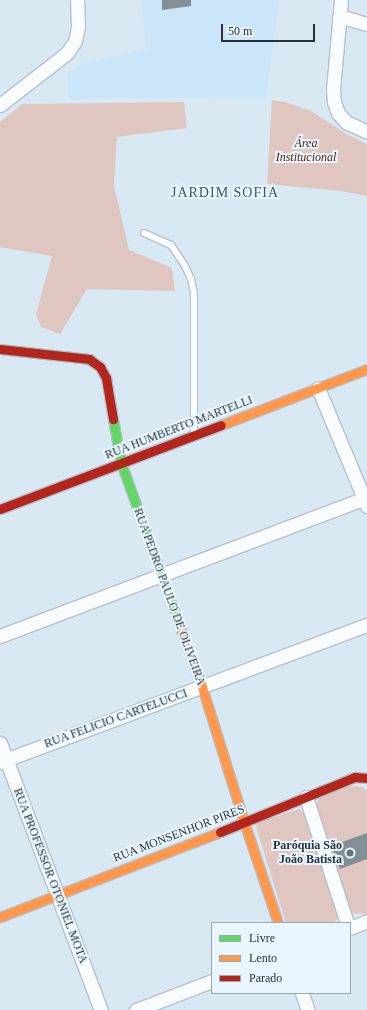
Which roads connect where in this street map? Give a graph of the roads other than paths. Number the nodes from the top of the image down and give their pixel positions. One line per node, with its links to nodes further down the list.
1 (77, 0): 5 (street)
2 (341, 0): 3 (street)
3 (339, 16): 4 (street); 6 (street)
4 (367, 24)
5 (0, 105)
6 (367, 132)
7 (144, 232): 11 (lane)
8 (0, 349): 12 (street, RUA PEDRO PAULO DE OLIVEIRA)
9 (367, 369): 10 (street, RUA HUMBERTO MARTELLI)
10 (318, 388): 11 (street, RUA HUMBERTO MARTELLI); 13 (street)
11 (194, 434): 12 (street, RUA HUMBERTO MARTELLI)
12 (121, 463): 14 (street, RUA HUMBERTO MARTELLI); 15 (street, RUA PEDRO PAULO DE OLIVEIRA)
13 (366, 501): 15 (street)
14 (0, 509)
15 (162, 575): 17 (street); 18 (street, RUA PEDRO PAULO DE OLIVEIRA)
16 (367, 625): 18 (street, RUA FELICIO CARTELUCCI)
17 (0, 636)
18 (202, 687): 20 (street, RUA FELICIO CARTELUCCI); 23 (street, RUA PEDRO PAULO DE OLIVEIRA)
19 (0, 743): 20 (street, RUA PROFESSOR OTONIEL MOTA)
20 (3, 760): 24 (street, RUA PROFESSOR OTONIEL MOTA)
21 (367, 778): 22 (street, RUA MONSENHOR PIRES)
22 (306, 797): 23 (street, RUA MONSENHOR PIRES); 28 (street)
23 (244, 822): 24 (street, RUA MONSENHOR PIRES); 27 (street, RUA PEDRO PAULO DE OLIVEIRA)
24 (57, 895): 25 (street, RUA MONSENHOR PIRES); 32 (street, RUA PROFESSOR OTONIEL MOTA)
25 (0, 917)
26 (367, 921): 29 (street)
27 (278, 922)
28 (347, 922)
29 (351, 928)
30 (211, 981): 33 (street)
31 (302, 994): 34 (street)
32 (101, 1010)
33 (136, 1010)
34 (308, 1010)

